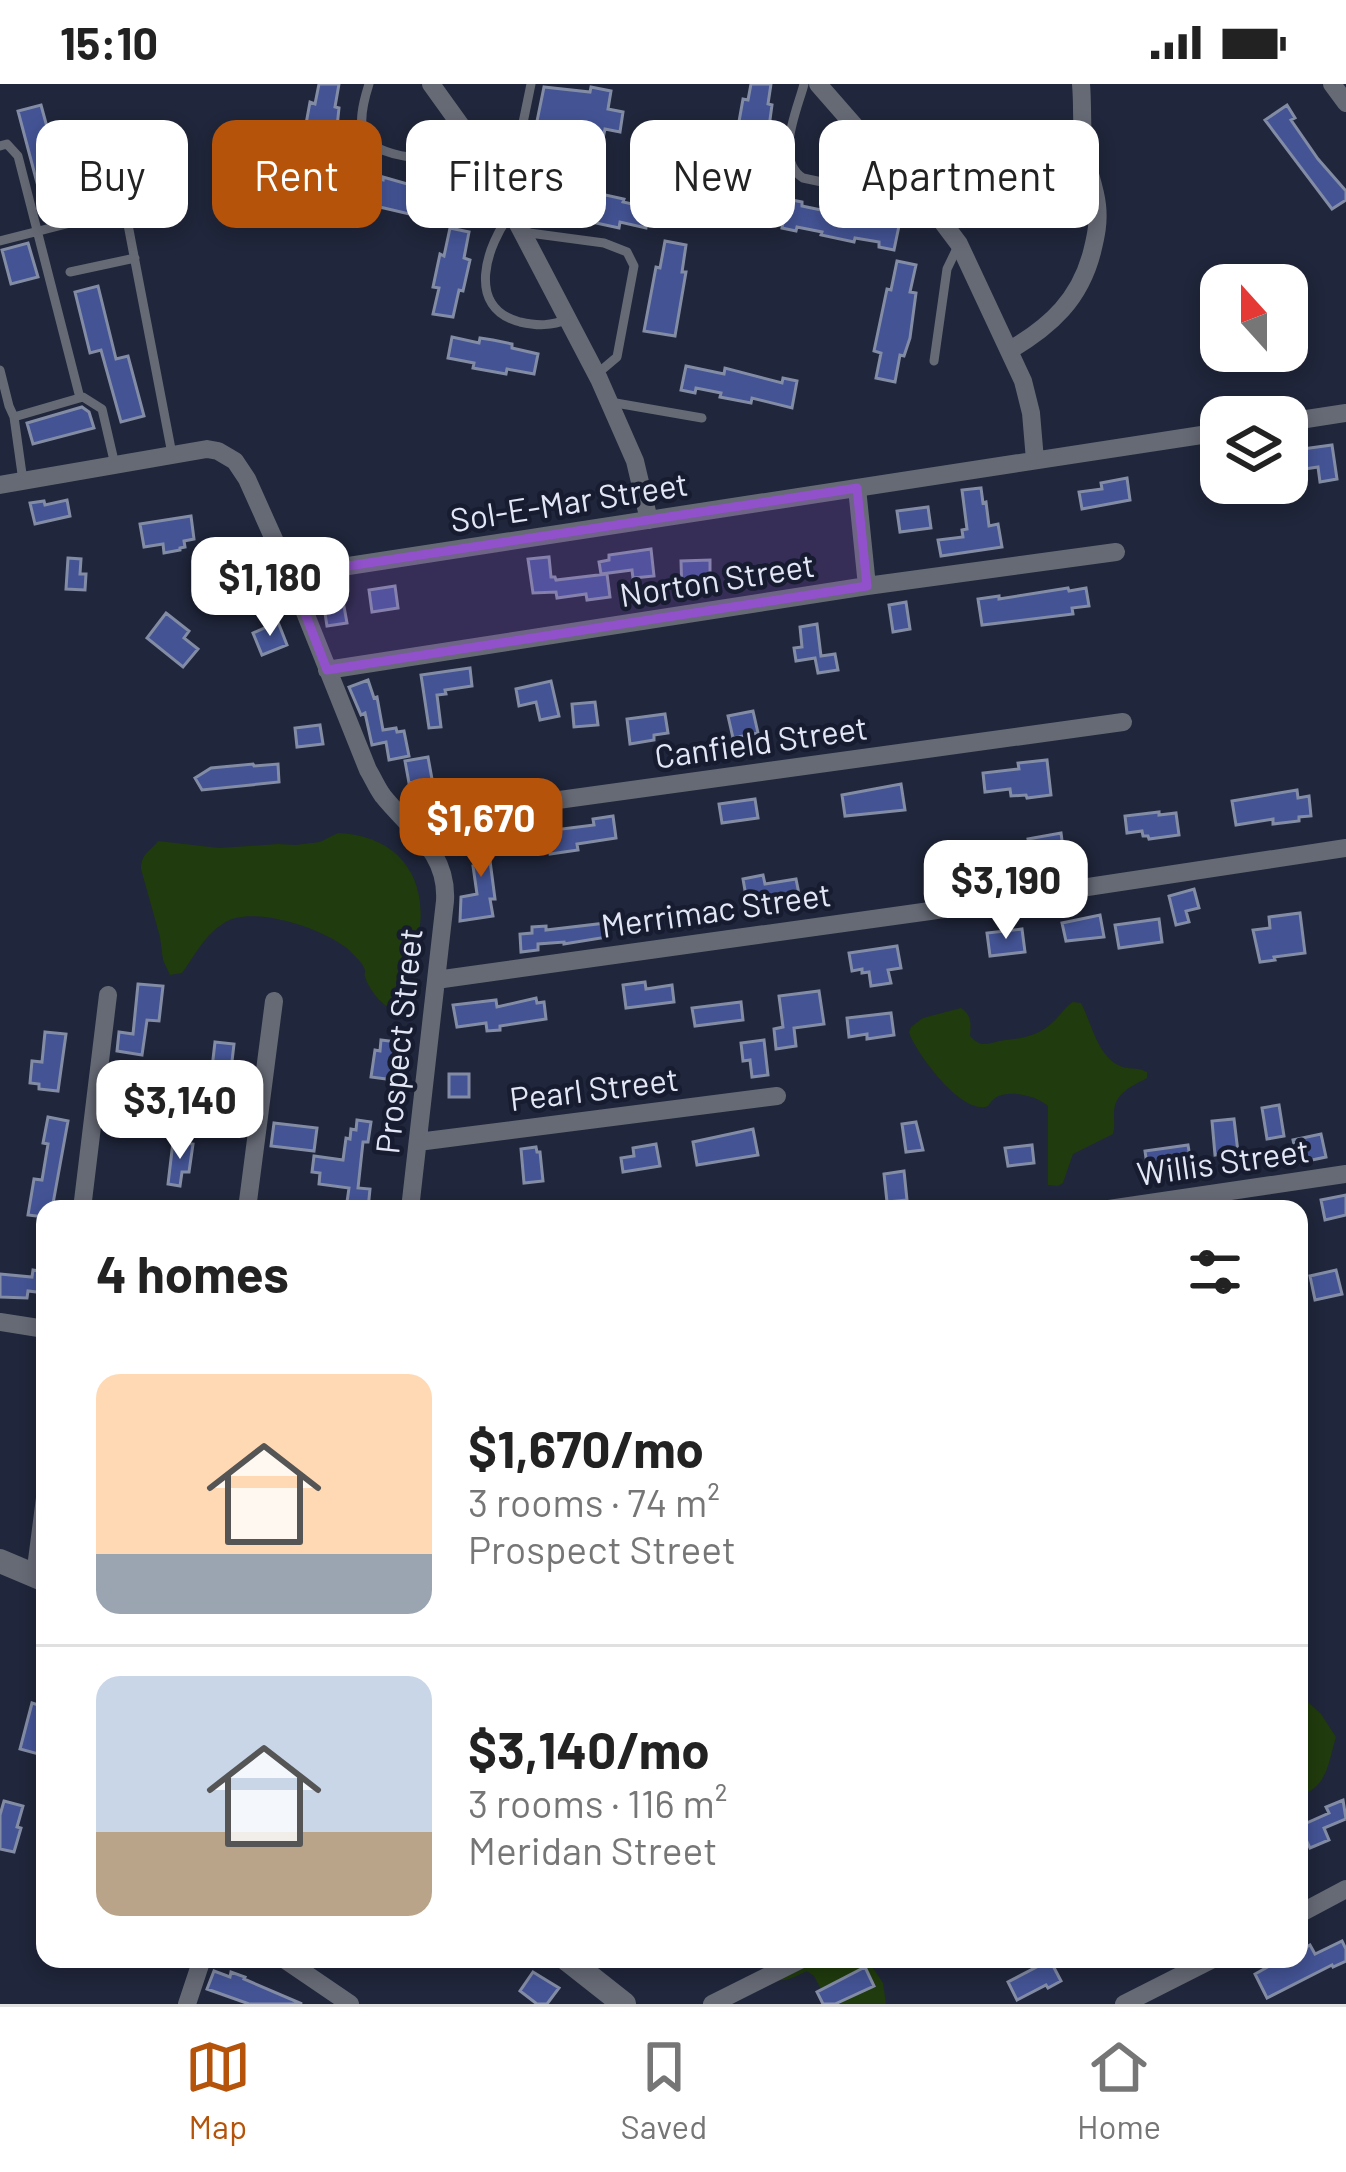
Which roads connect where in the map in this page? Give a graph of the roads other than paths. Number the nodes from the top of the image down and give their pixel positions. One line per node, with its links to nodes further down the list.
1 (369, 84): 13 (lane)
2 (431, 84): 9 (street)
3 (531, 84): 10 (lane)
4 (804, 84): 14 (lane)
5 (818, 84): 11 (street)
6 (1081, 84): 25 (street)
7 (1332, 84): 8 (street)
8 (1346, 103)
9 (456, 120)
10 (524, 120)
11 (850, 120)
12 (0, 146): 18 (lane)
13 (406, 157)
14 (819, 181)
15 (499, 228): 24 (lane)
16 (520, 228): 19 (street)
17 (947, 228): 21 (street)
18 (37, 232): 20 (lane); 22 (lane); 29 (lane)
19 (522, 232): 24 (street); 28 (lane)
20 (0, 241)
21 (958, 244): 25 (street); 26 (lane)
22 (135, 258): 23 (lane); 36 (lane)
23 (70, 272)
24 (568, 320): 28 (street)
25 (1010, 350): 37 (street)
26 (934, 361)
27 (0, 370): 32 (lane)
28 (596, 374): 30 (street)
29 (80, 398): 32 (lane); 38 (lane)
30 (610, 402): 33 (lane); 42 (street)
31 (1346, 413): 34 (street)
32 (14, 417): 39 (lane)
33 (702, 418)
34 (1308, 419)
35 (1200, 435): 37 (street, Sol-E-Mar Street)
36 (172, 454): 38 (street); 44 (street)
37 (1034, 460): 41 (street, Sol-E-Mar Street)
38 (115, 465): 39 (street)
39 (23, 481): 40 (street)
40 (0, 484)
41 (857, 488): 42 (street, Sol-E-Mar Street); 45 (street)
42 (649, 520): 44 (street, Sol-E-Mar Street)
43 (1116, 552): 45 (street, Norton Street)
44 (290, 574): 46 (street, Prospect Street)
45 (867, 586): 46 (street, Norton Street)
46 (327, 670): 48 (street, Prospect Street)
47 (1123, 722): 48 (street, Canfield Street)
48 (407, 821): 50 (street, Prospect Street)
49 (1346, 848): 50 (street, Merrimac Street)
50 (436, 980): 54 (street, Prospect Street)
51 (108, 995): 56 (street)
52 (274, 1001): 57 (street)
53 (777, 1096): 54 (street, Pearl Street)
54 (418, 1142): 58 (street, Prospect Street)
55 (1346, 1174): 59 (street, Willis Street)
56 (83, 1200)
57 (248, 1200)
58 (411, 1200)
59 (1170, 1200)
60 (0, 1322): 61 (street)
61 (36, 1327)
62 (0, 1561): 63 (street)
63 (36, 1576)
64 (1346, 1889): 65 (street)
65 (1308, 1909)
66 (199, 1968): 72 (street)
67 (297, 1968): 73 (street)
68 (576, 1968): 71 (street)
69 (784, 1968): 75 (street)
70 (1195, 1968): 76 (street)
71 (598, 1995): 74 (street)
72 (187, 2004)
73 (350, 2004)
74 (624, 2004)
75 (712, 2004)
76 (1124, 2004)

